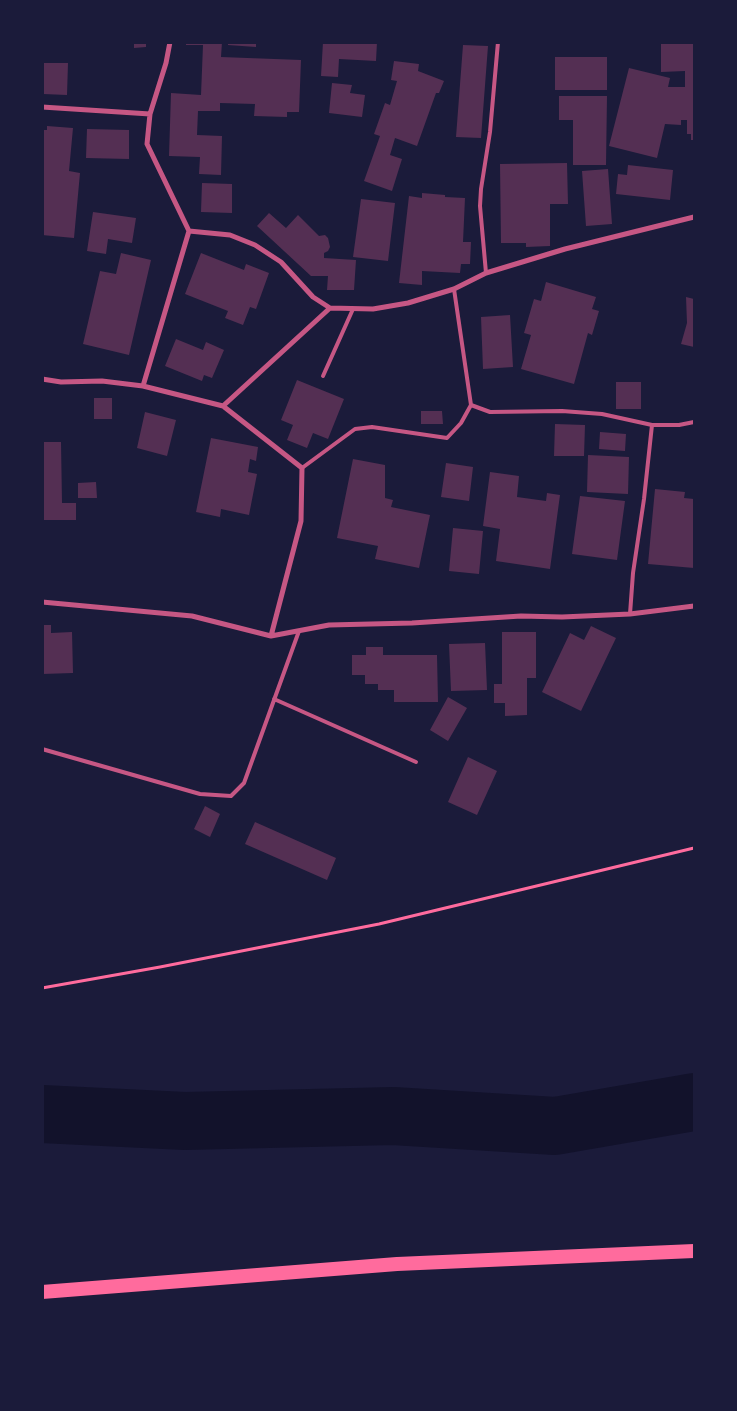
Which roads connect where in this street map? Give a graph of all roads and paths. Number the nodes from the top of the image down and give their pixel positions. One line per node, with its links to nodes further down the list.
1 (170, 42): 4 (street)
2 (498, 42): 7 (lane)
3 (42, 107): 4 (street)
4 (150, 114): 6 (street)
5 (694, 217): 7 (street)
6 (189, 231): 9 (street); 13 (street)
7 (486, 274): 8 (street)
8 (454, 289): 10 (street); 14 (lane)
9 (330, 308): 10 (street); 15 (street)
10 (353, 309): 11 (lane)
11 (323, 376)
12 (42, 379): 13 (street)
13 (143, 386): 15 (street)
14 (471, 405): 17 (lane); 18 (lane)
15 (223, 406): 18 (street)
16 (694, 422): 17 (lane)
17 (652, 425): 21 (lane)
18 (302, 468): 23 (street)
19 (42, 602): 23 (street)
20 (694, 606): 21 (street)
21 (630, 614): 22 (street)
22 (298, 631): 23 (street); 24 (lane)
23 (271, 636)
24 (274, 699): 25 (lane); 26 (lane)
25 (42, 748)
26 (416, 762)
27 (694, 848): 28 (path)
28 (42, 988)
29 (694, 1252): 30 (highway)
30 (42, 1292)

